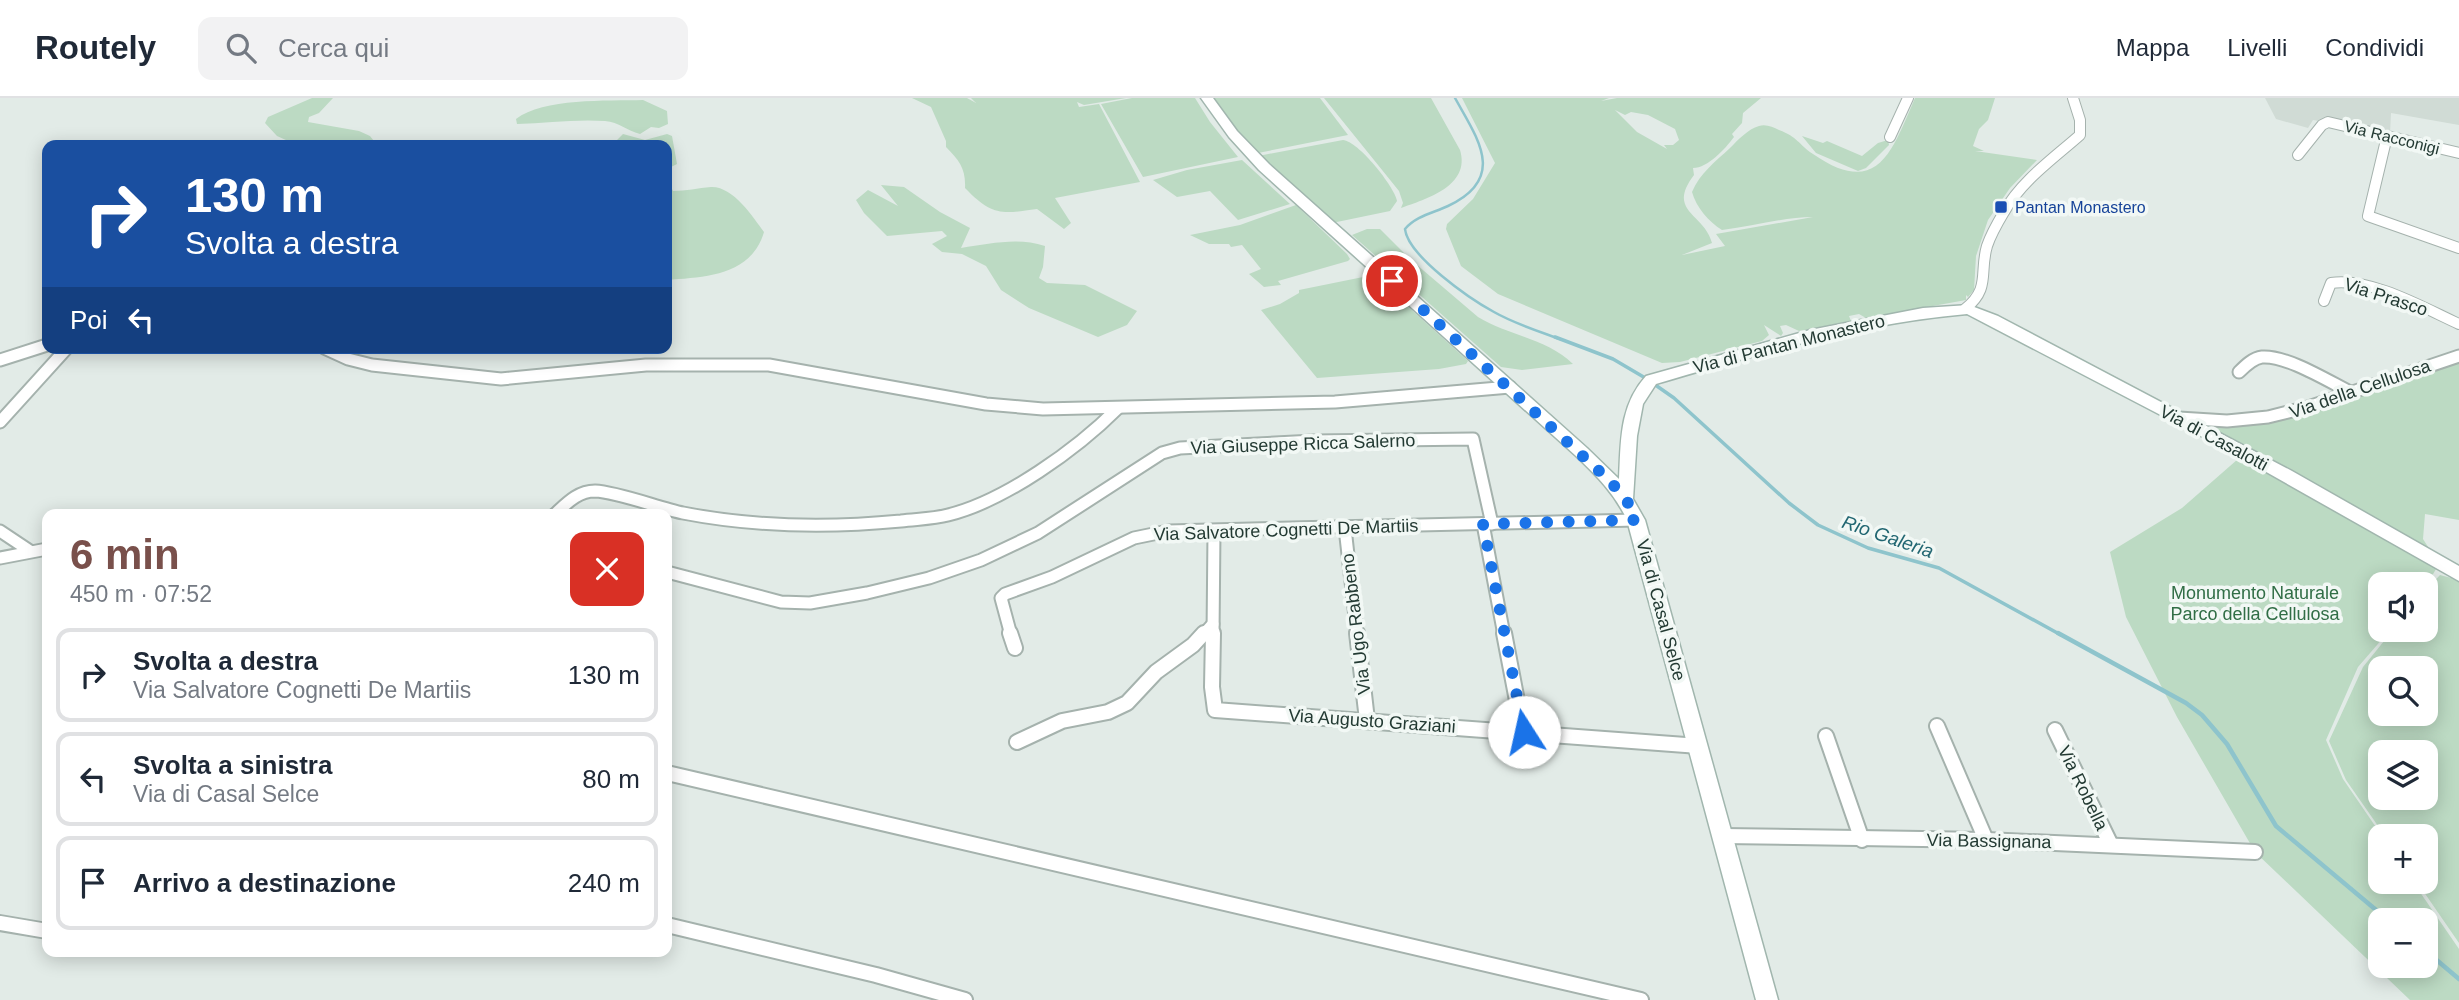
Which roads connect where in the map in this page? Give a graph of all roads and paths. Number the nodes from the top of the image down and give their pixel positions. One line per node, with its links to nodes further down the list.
1 (1207, 98): 18 (main road, Via di Casal Selce)
2 (1908, 98): 5 (street)
3 (2073, 98): 10 (street)
4 (2387, 136): 6 (street, Via Racconigi); 7 (street, Via Racconigi); 8 (street)
5 (1890, 137)
6 (2459, 153)
7 (2298, 155)
8 (2459, 248)
9 (2324, 301): 11 (street, Via Prasco)
10 (1965, 309): 21 (main road, Via di Casalotti); 23 (main road, Via di Pantan Monastero)
11 (2459, 324)
12 (42, 347): 16 (street)
13 (62, 354): 22 (street)
14 (337, 354): 20 (street)
15 (2459, 356): 19 (street, Via della Cellulosa)
16 (0, 360)
17 (2239, 372): 19 (street)
18 (1510, 387): 20 (street); 23 (main road, Via di Casal Selce)
19 (2350, 392): 21 (street, Via della Cellulosa)
20 (1118, 408): 26 (street)
21 (2177, 417): 36 (main road, Via di Casalotti)
22 (0, 422)
23 (1625, 499): 27 (main road, Via di Casal Selce)
24 (561, 509): 25 (street)
25 (667, 509)
26 (672, 510)
27 (1636, 520): 28 (street, Via Salvatore Cognetti De Martiis); 45 (main road, Via di Casal Selce)
28 (1488, 524): 29 (street, Via Salvatore Cognetti De Martiis); 35 (street, Via Giuseppe Ricca Salerno); 42 (street)
29 (1345, 528): 31 (street, Via Salvatore Cognetti De Martiis); 39 (street, Via Ugo Rabbeno)
30 (0, 531): 33 (street)
31 (1214, 531): 37 (street, Via Augusto Graziani); 38 (street, Via Salvatore Cognetti De Martiis)
32 (42, 550): 33 (street)
33 (30, 551): 34 (street)
34 (0, 558)
35 (672, 573)
36 (2459, 574)
37 (1213, 624): 39 (street, Via Augusto Graziani); 44 (street)
38 (1015, 648)
39 (1367, 720): 42 (street, Via Augusto Graziani)
40 (1937, 726): 49 (street)
41 (2055, 730): 50 (street, Via Robella)
42 (1524, 732): 45 (street, Via Augusto Graziani)
43 (1826, 736): 48 (street)
44 (1017, 742)
45 (1699, 746): 47 (main road, Via di Casal Selce)
46 (672, 774): 56 (street)
47 (1723, 836): 48 (street, Via Bassignana); 57 (main road, Via di Casal Selce)
48 (1862, 840): 49 (street, Via Bassignana)
49 (1986, 840): 50 (street, Via Bassignana)
50 (2111, 845): 51 (street, Via Bassignana)
51 (2255, 852)
52 (0, 923): 54 (street)
53 (672, 926): 55 (street)
54 (42, 930)
55 (965, 1000)
56 (1641, 1000)
57 (1767, 1000)

